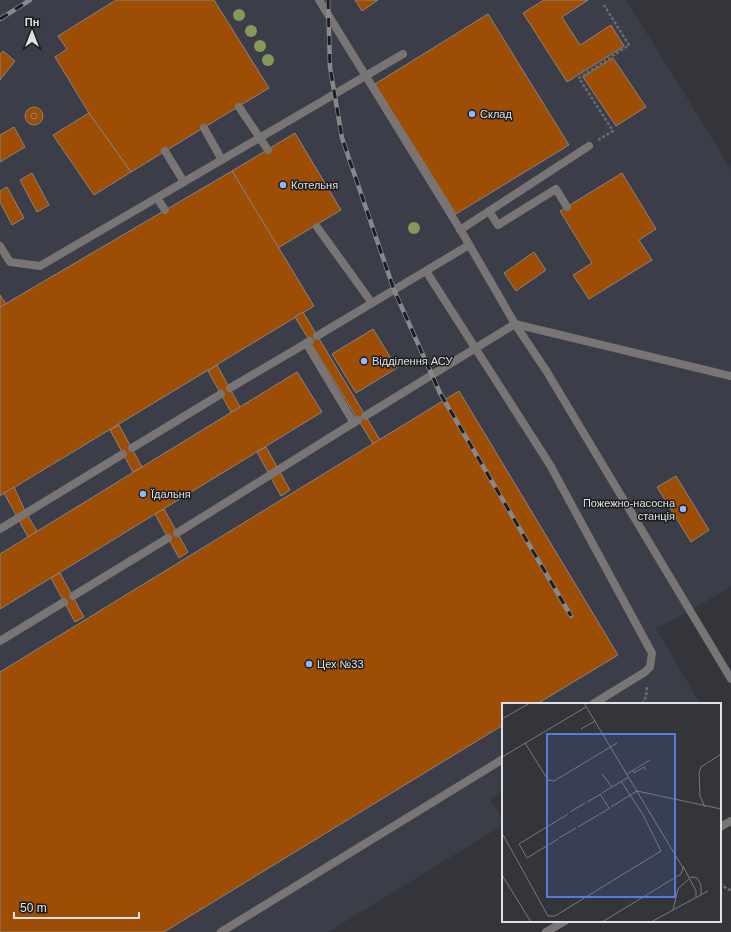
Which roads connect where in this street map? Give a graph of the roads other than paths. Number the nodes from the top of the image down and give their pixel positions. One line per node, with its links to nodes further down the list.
1 (319, 0): 3 (street)
2 (403, 54): 3 (street)
3 (366, 76): 6 (street); 17 (street)
4 (239, 107): 6 (street)
5 (204, 128): 10 (street)
6 (259, 138): 8 (street); 10 (street)
7 (589, 146): 15 (street)
8 (268, 150)
9 (165, 152): 11 (street)
10 (222, 160): 11 (street)
11 (184, 182): 12 (street)
12 (157, 198): 14 (street); 19 (street)
13 (567, 206): 15 (street)
14 (165, 210)
15 (489, 211): 17 (street)
16 (317, 227): 21 (street)
17 (460, 230): 18 (street)
18 (469, 245): 20 (street); 22 (street)
19 (0, 246)
20 (426, 271): 21 (street); 24 (street)
21 (372, 304): 23 (street)
22 (515, 324): 24 (street); 25 (street); 37 (street)
23 (311, 340): 26 (street); 28 (street)
24 (475, 348): 28 (street); 38 (street)
25 (731, 376)
26 (230, 388)
27 (221, 394): 29 (street)
28 (359, 420): 32 (street)
29 (132, 448)
30 (123, 454): 31 (street)
31 (0, 529)
32 (177, 533)
33 (168, 538): 34 (street)
34 (73, 596)
35 (64, 602): 36 (street)
36 (0, 641)
37 (731, 679)
38 (595, 703)
39 (502, 760): 43 (street)
40 (731, 821): 41 (street)
41 (721, 826)
42 (562, 922): 44 (street)
43 (221, 932)
44 (546, 932)

